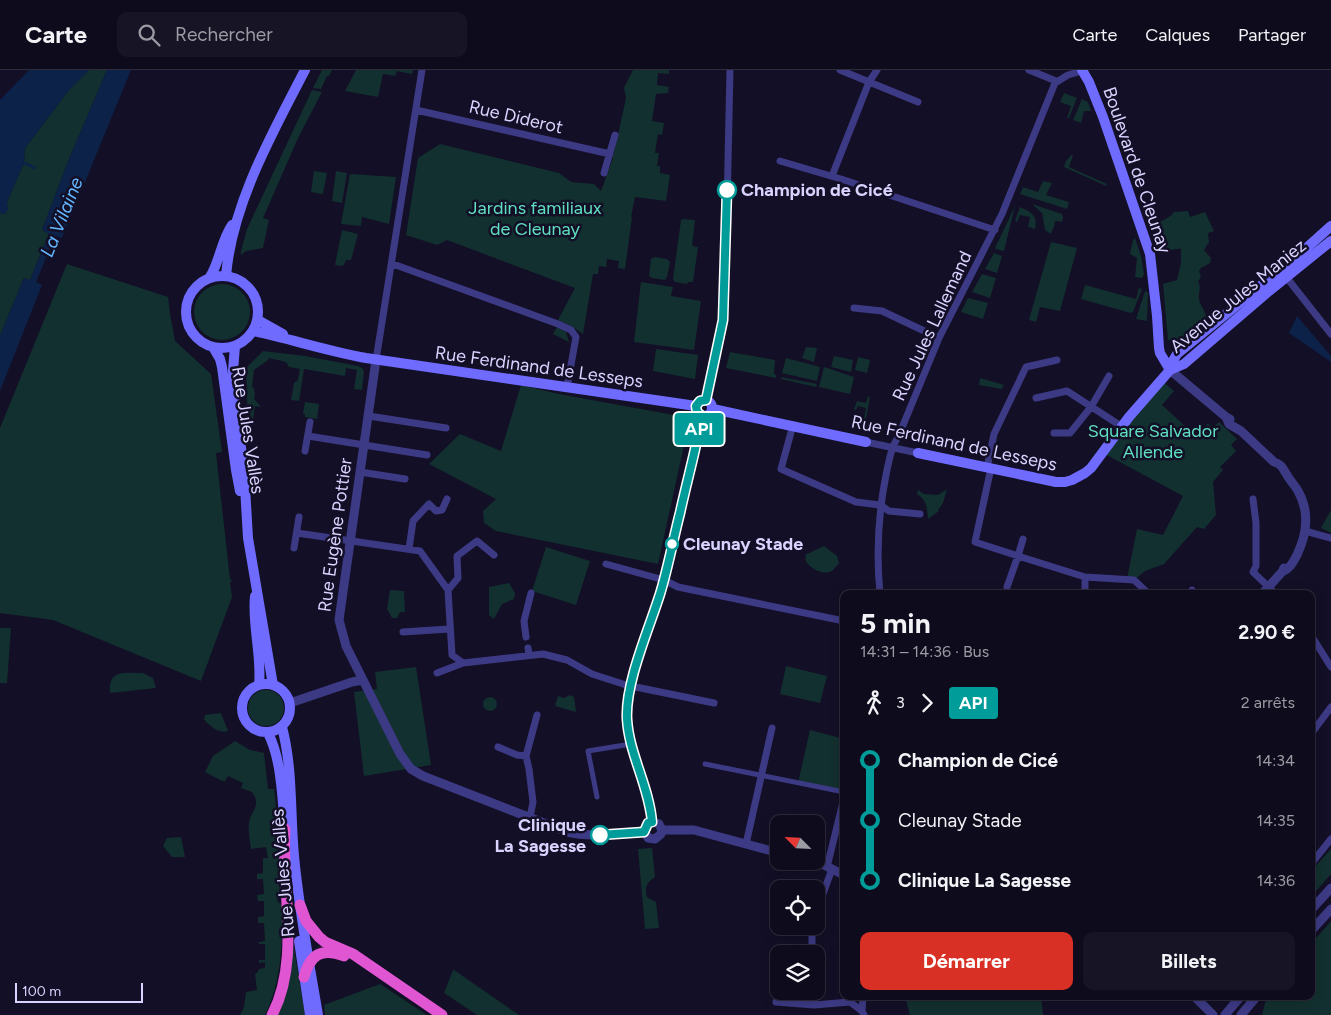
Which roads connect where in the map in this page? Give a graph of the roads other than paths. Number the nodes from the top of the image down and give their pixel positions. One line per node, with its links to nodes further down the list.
1 (304, 70): 17 (main road)
2 (422, 70): 11 (street, Rue Eugène Pottier)
3 (730, 70): 39 (street)
4 (840, 70): 8 (street)
5 (878, 70): 8 (street)
6 (1029, 70): 9 (street)
7 (1082, 71): 9 (street); 35 (main road, Boulevard de Cleunay)
8 (869, 82): 10 (street); 16 (street)
9 (1056, 82): 19 (street, Rue Jules Lallemand)
10 (918, 102)
11 (416, 110): 13 (street, Rue Diderot); 21 (street, Rue Eugène Pottier)
12 (615, 135): 13 (street)
13 (610, 154): 15 (street)
14 (780, 161): 16 (street)
15 (604, 172)
16 (832, 176): 19 (street)
17 (235, 220): 22 (main road); 23 (main road)
18 (1331, 226): 35 (main road, Avenue Jules Maniez)
19 (994, 230): 30 (street, Rue Jules Lallemand)
20 (1331, 242): 24 (main road, Avenue Jules Maniez)
21 (393, 264): 33 (street, Rue Eugène Pottier); 37 (street)
22 (226, 276): 23 (main road); 26 (main road)
23 (210, 277): 32 (main road)
24 (1287, 278): 28 (street); 35 (main road, Avenue Jules Maniez)
25 (854, 308): 30 (street)
26 (258, 320): 27 (main road); 29 (main road)
27 (253, 331): 29 (main road); 31 (main road)
28 (1331, 334)
29 (287, 338): 33 (main road, Rue Ferdinand de Lesseps)
30 (939, 338): 53 (street, Rue Jules Lallemand)
31 (235, 346): 32 (main road); 65 (main road, Rue Jules Vallès)
32 (213, 347): 65 (main road, Rue Jules Vallès)
33 (376, 360): 37 (main road, Rue Ferdinand de Lesseps); 43 (street, Rue Eugène Pottier)
34 (1057, 360): 57 (street)
35 (1170, 370): 47 (main road, Rue Ferdinand de Lesseps); 66 (street)
36 (1109, 376): 41 (street)
37 (567, 387): 40 (main road, Rue Ferdinand de Lesseps)
38 (1036, 398): 41 (street)
39 (706, 400): 40 (main road); 42 (main road)
40 (696, 406): 44 (main road)
41 (1091, 407): 47 (street); 49 (street)
42 (713, 409): 44 (main road); 46 (main road, Rue Ferdinand de Lesseps)
43 (369, 416): 48 (street); 52 (street, Rue Eugène Pottier)
44 (702, 416): 77 (street)
45 (310, 422): 50 (street)
46 (793, 425): 51 (main road, Rue Ferdinand de Lesseps); 62 (street)
47 (1121, 426): 57 (main road, Rue Ferdinand de Lesseps)
48 (446, 428)
49 (1054, 433)
50 (308, 436): 52 (street); 54 (street)
51 (866, 442): 53 (street, Rue Ferdinand de Lesseps)
52 (364, 445): 56 (street); 58 (street, Rue Eugène Pottier)
53 (891, 447): 55 (street, Rue Ferdinand de Lesseps); 62 (street, Rue Jules Lallemand)
54 (305, 451)
55 (918, 453): 57 (main road, Rue Ferdinand de Lesseps)
56 (427, 455)
57 (989, 468): 74 (street)
58 (360, 472): 59 (street); 70 (street, Rue Eugène Pottier)
59 (405, 479)
60 (447, 499): 72 (street)
61 (1252, 499): 78 (street)
62 (880, 505): 63 (street); 82 (street, Rue Jules Lallemand)
63 (920, 514)
64 (299, 517): 67 (street)
65 (246, 519): 79 (main road, Rue Jules Vallès)
66 (1305, 531): 68 (street); 78 (street)
67 (297, 533): 70 (street); 71 (street)
68 (1331, 538)
69 (1023, 539): 74 (street)
70 (350, 540): 72 (street); 96 (street, Rue Eugène Pottier)
71 (294, 548)
72 (409, 549): 81 (street)
73 (494, 555): 81 (street)
74 (1018, 556): 76 (street); 80 (street)
75 (606, 564): 77 (street)
76 (1085, 577): 83 (street); 84 (street)
77 (664, 580): 88 (street); 99 (street)
78 (1268, 586): 85 (street); 86 (street)
79 (256, 587): 97 (main road, Rue Jules Vallès); 98 (main road, Rue Jules Vallès)
80 (1007, 587)
81 (448, 590): 89 (street)
82 (880, 590)
83 (1085, 590)
84 (1145, 590)
85 (1265, 590)
86 (1272, 590)
87 (531, 593): 91 (street)
88 (840, 620)
89 (449, 629): 90 (street); 93 (street)
90 (403, 632)
91 (526, 637)
92 (1315, 641): 94 (street)
93 (463, 663): 95 (street); 99 (street)
94 (1331, 667)
95 (437, 673)
96 (363, 680): 100 (street); 115 (street, Rue Eugène Pottier)
97 (259, 685): 98 (main road); 107 (main road)
98 (273, 685): 100 (main road)
99 (631, 686): 101 (street); 108 (street)
100 (290, 703): 104 (main road)
101 (714, 703)
102 (1331, 707): 106 (street)
103 (537, 715): 110 (street)
104 (282, 727): 107 (main road); 132 (main road, Rue Jules Vallès)
105 (772, 728): 112 (street)
106 (1315, 729)
107 (268, 733): 117 (main road, Rue Jules Vallès)
108 (631, 744): 114 (street); 116 (street)
109 (498, 747): 110 (street)
110 (526, 756): 115 (street)
111 (706, 764): 112 (street)
112 (761, 775): 113 (street); 122 (street)
113 (840, 791)
114 (597, 797)
115 (530, 818): 120 (street, Rue Eugène Pottier)
116 (652, 822): 118 (street); 120 (street)
117 (285, 829): 137 (main road, Rue Jules Vallès); 147 (highway)
118 (662, 830): 120 (street); 122 (street)
119 (840, 831): 127 (street)
120 (644, 832)
121 (1331, 839): 124 (street)
122 (746, 844): 123 (street)
123 (770, 851)
124 (1315, 859)
125 (825, 866): 127 (street)
126 (825, 868): 127 (street)
127 (829, 868): 128 (street); 129 (street); 130 (street)
128 (840, 869)
129 (840, 873)
130 (825, 882)
131 (1331, 888): 133 (street)
132 (300, 905): 136 (main road, Rue Jules Vallès); 138 (highway)
133 (1315, 906)
134 (1331, 909): 135 (street)
135 (1315, 927)
136 (310, 961): 137 (highway); 138 (highway); 149 (main road, Rue Jules Vallès)
137 (304, 977): 148 (main road, Rue Jules Vallès)
138 (417, 998): 150 (highway)
139 (814, 1000): 145 (street)
140 (863, 1000): 146 (street)
141 (1198, 1000): 151 (street)
142 (1238, 1000): 152 (street)
143 (1254, 1000): 153 (street)
144 (776, 1002): 145 (street)
145 (814, 1004): 146 (street)
146 (863, 1013)
147 (272, 1015)
148 (310, 1015)
149 (318, 1015)
150 (442, 1015)
151 (1213, 1015)
152 (1225, 1015)
153 (1241, 1015)

